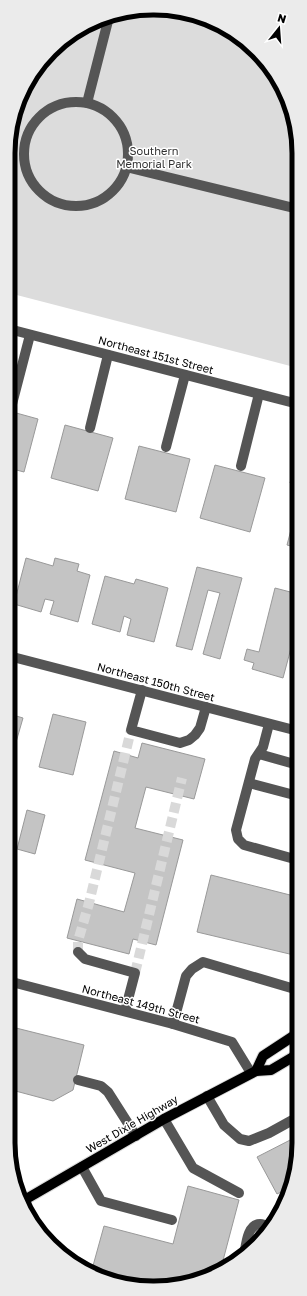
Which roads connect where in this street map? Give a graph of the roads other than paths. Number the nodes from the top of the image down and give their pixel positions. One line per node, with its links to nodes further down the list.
1 (107, 24): 2 (street)
2 (87, 103): 3 (street); 3 (street)
3 (126, 167): 4 (street)
4 (292, 208)
5 (15, 331): 6 (street, Northeast 151st Street)
6 (30, 335): 7 (street, Northeast 151st Street); 9 (street)
7 (108, 355): 8 (street, Northeast 151st Street); 12 (street)
8 (185, 375): 10 (street, Northeast 151st Street); 13 (street)
9 (15, 393)
10 (259, 394): 11 (street, Northeast 151st Street); 14 (street)
11 (292, 402)
12 (90, 428)
13 (166, 447)
14 (241, 466)
15 (15, 658): 16 (street, Northeast 150th Street)
16 (142, 690): 17 (street, Northeast 150th Street); 17 (street)
17 (206, 707): 18 (street, Northeast 150th Street)
18 (269, 724): 19 (street, Northeast 150th Street); 20 (street)
19 (292, 730)
20 (259, 754): 21 (street); 22 (street)
21 (292, 763)
22 (249, 782): 23 (street); 24 (street)
23 (292, 794)
24 (292, 858)
25 (78, 952): 28 (street)
26 (15, 983): 28 (street, Northeast 149th Street)
27 (292, 988): 29 (street)
28 (125, 1011): 29 (street, Northeast 149th Street)
29 (173, 1024): 32 (street, Northeast 149th Street)
30 (292, 1037): 32 (main road)
31 (292, 1058): 32 (main road, West Dixie Highway)
32 (254, 1072): 34 (main road, West Dixie Highway)
33 (78, 1080): 37 (street)
34 (207, 1096): 35 (main road, West Dixie Highway); 36 (street)
35 (164, 1119): 37 (main road, West Dixie Highway); 39 (street)
36 (292, 1120)
37 (136, 1136): 38 (main road, West Dixie Highway)
38 (82, 1167): 40 (main road, West Dixie Highway); 41 (street)
39 (239, 1193)
40 (27, 1198)
41 (172, 1220)
42 (265, 1225): 43 (street)
43 (247, 1245)

